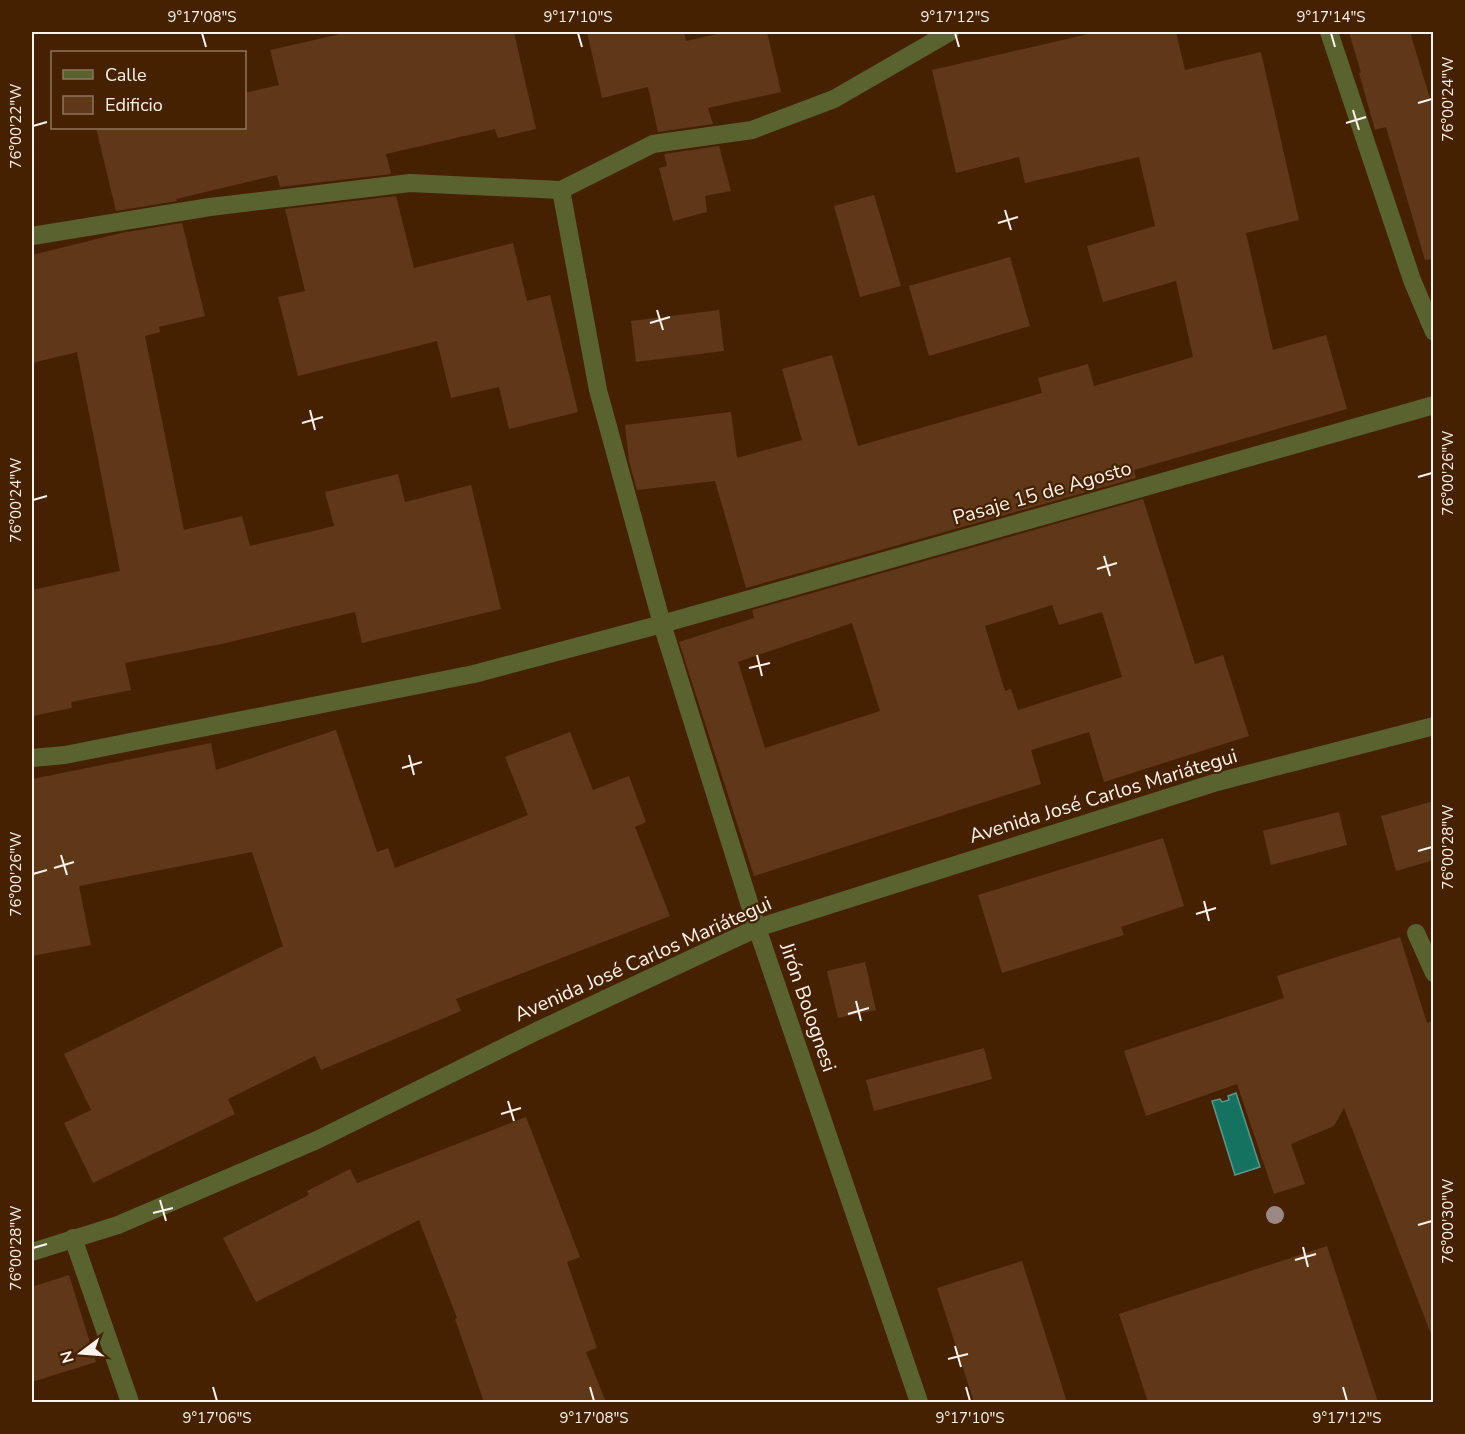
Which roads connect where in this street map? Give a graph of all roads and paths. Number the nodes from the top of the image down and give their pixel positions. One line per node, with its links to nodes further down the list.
1 (950, 32): 3 (street)
2 (1329, 32): 5 (street)
3 (561, 190): 4 (street); 7 (street, Jirón Bolognesi)
4 (32, 236)
5 (1434, 332)
6 (1434, 405): 7 (street, Pasaje 15 de Agosto)
7 (662, 624): 9 (street, Pasaje 15 de Agosto); 10 (street, Jirón Bolognesi)
8 (1434, 726): 10 (street, Avenida José Carlos Mariátegui)
9 (32, 758)
10 (757, 928): 13 (street, Avenida José Carlos Mariátegui); 16 (street, Jirón Bolognesi)
11 (1416, 933): 12 (street)
12 (1434, 973)
13 (73, 1238): 14 (street, Avenida José Carlos Mariátegui); 15 (street)
14 (32, 1252)
15 (130, 1402)
16 (919, 1402)

